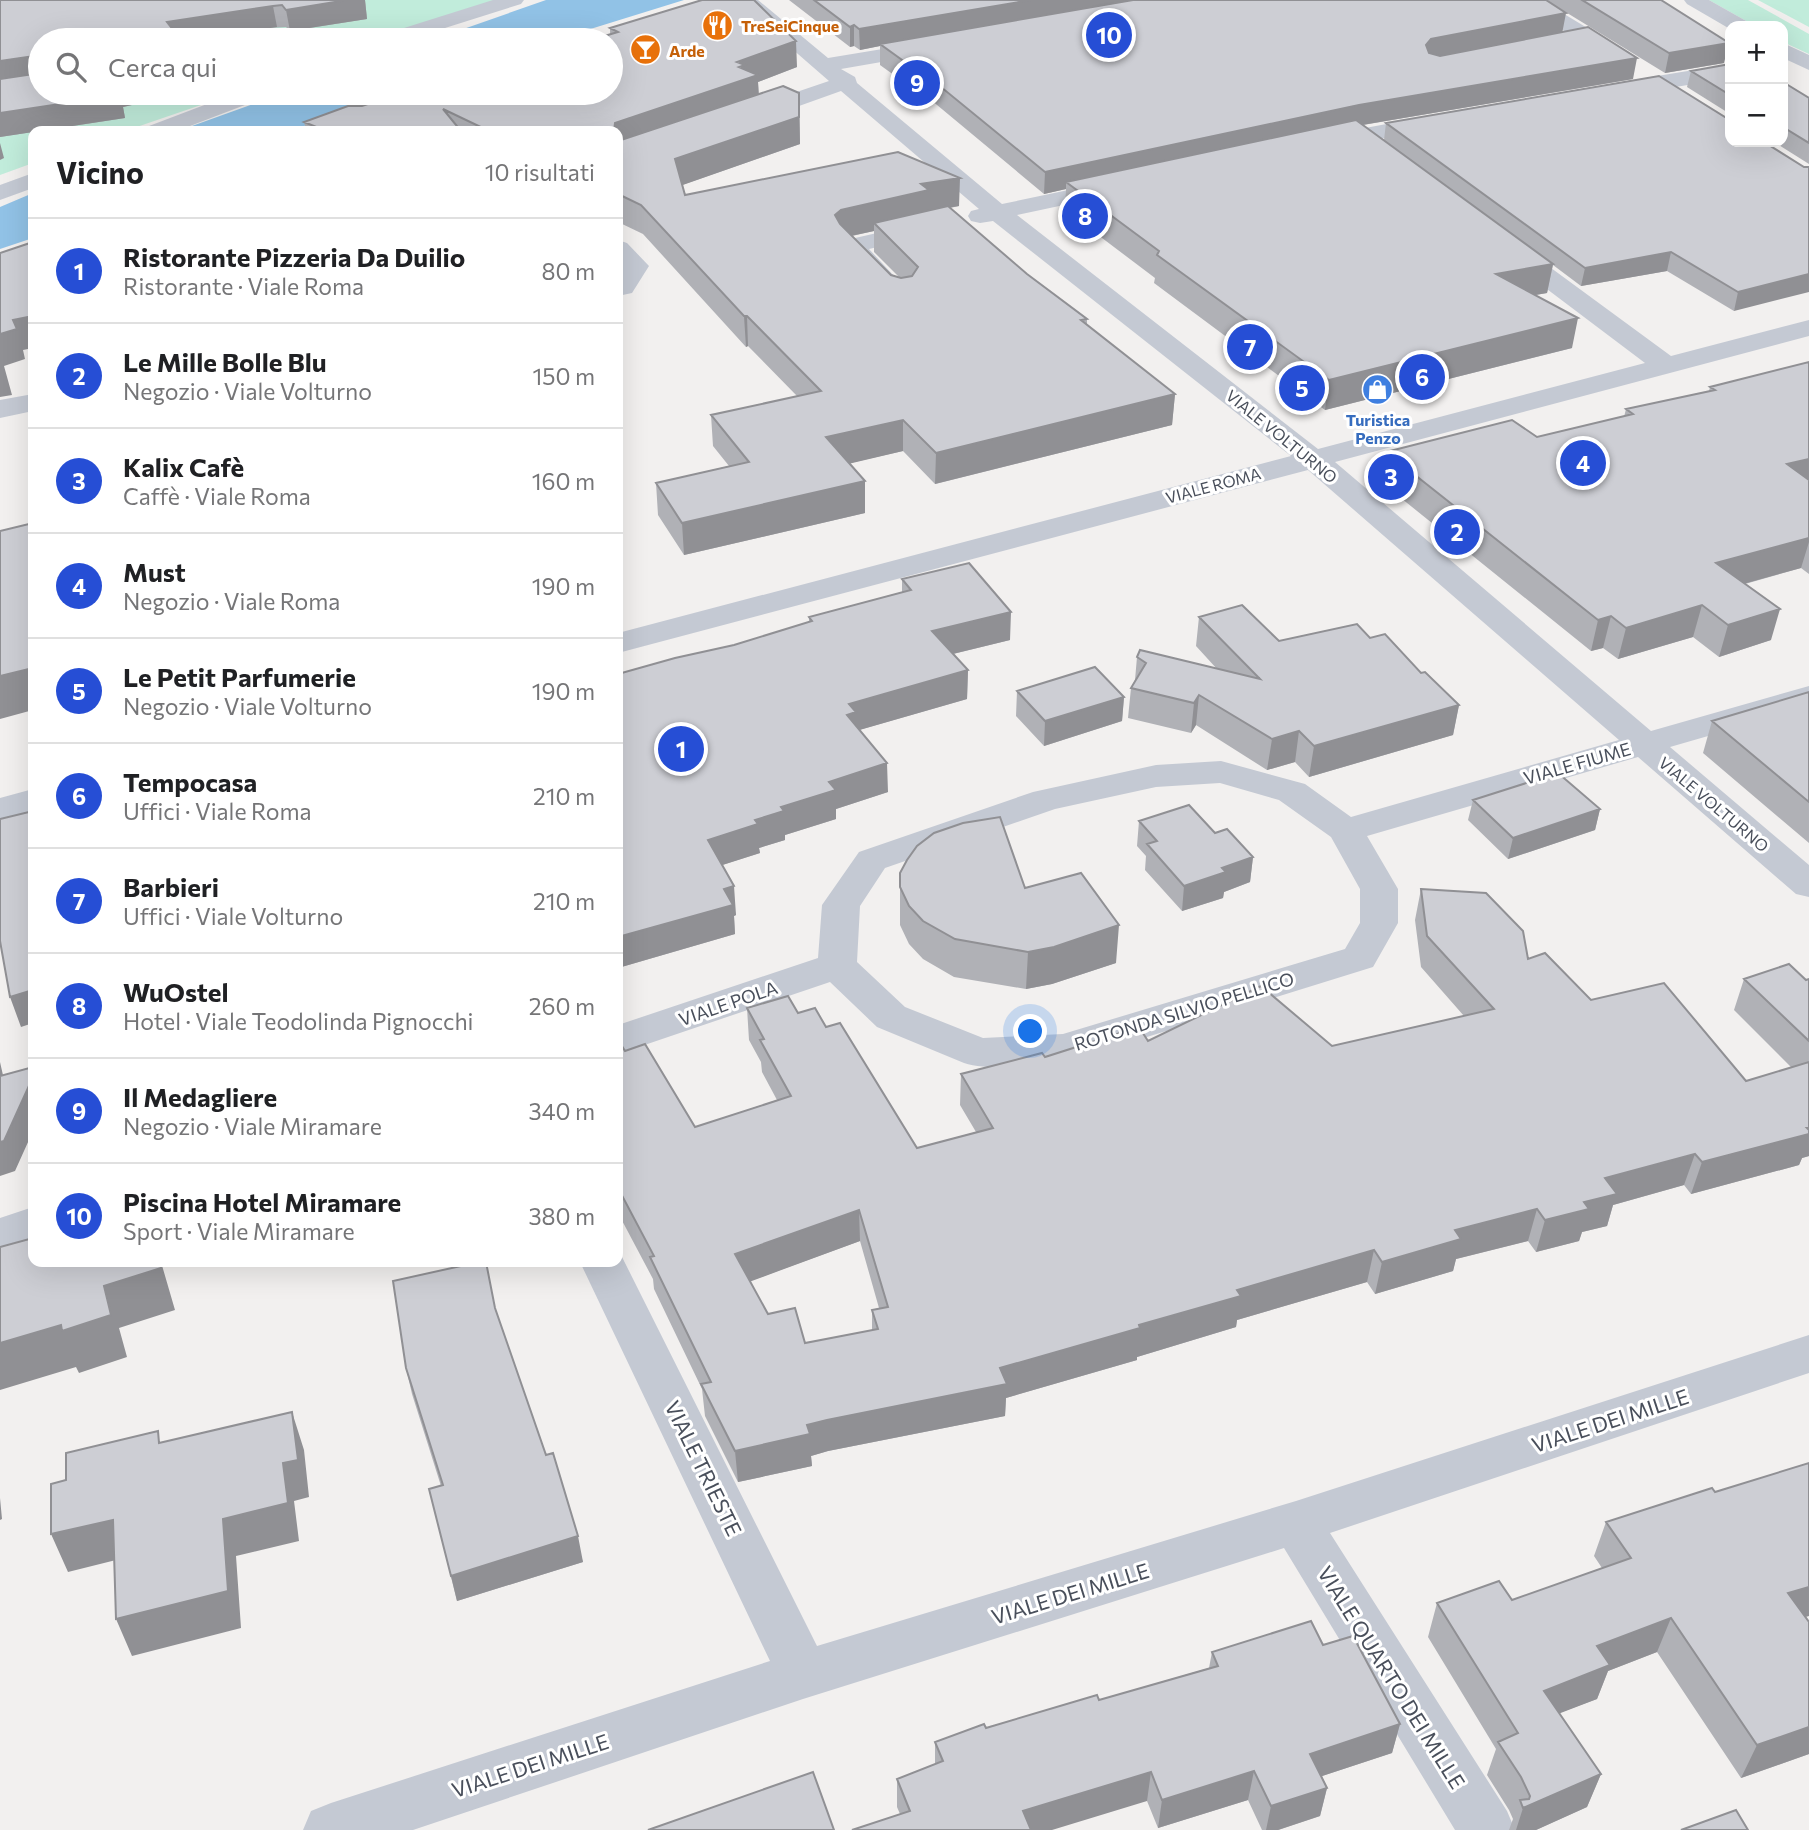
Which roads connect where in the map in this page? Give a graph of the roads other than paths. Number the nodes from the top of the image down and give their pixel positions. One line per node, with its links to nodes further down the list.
1 (441, 0): 6 (street)
2 (514, 0): 6 (street)
3 (746, 0): 13 (street, VIALE VOLTURNO)
4 (1527, 0): 9 (street)
5 (1694, 0): 7 (street)
6 (458, 18): 8 (street)
7 (1732, 21)
8 (427, 28)
9 (1587, 38): 11 (street); 14 (street)
10 (952, 43): 13 (street)
11 (1562, 43)
12 (1725, 72): 14 (street)
13 (836, 74): 19 (street); 27 (street, VIALE VOLTURNO)
14 (1658, 82): 15 (street); 16 (street)
15 (1590, 94)
16 (1689, 102)
17 (224, 105): 20 (street)
18 (1453, 119): 21 (street)
19 (733, 121)
20 (170, 126)
21 (1357, 136): 22 (street); 23 (street)
22 (1303, 147)
23 (1379, 152)
24 (28, 182): 26 (street)
25 (1140, 182): 27 (street)
26 (0, 192)
27 (997, 212): 31 (street); 36 (street, VIALE VOLTURNO)
28 (1490, 235): 33 (street)
29 (623, 253): 30 (street)
30 (623, 286)
31 (902, 297)
32 (1809, 328): 33 (street, VIALE ROMA)
33 (1668, 368): 36 (street, VIALE ROMA)
34 (28, 404): 35 (street)
35 (0, 409)
36 (1313, 459): 37 (street, VIALE ROMA); 39 (street, VIALE VOLTURNO)
37 (623, 642)
38 (1809, 696): 39 (street, VIALE FIUME)
39 (1643, 743): 42 (street, VIALE FIUME); 43 (street, VIALE VOLTURNO)
40 (28, 801): 41 (street)
41 (0, 809)
42 (1345, 830): 44 (street, ROTONDA SILVIO PELLICO); 44 (street, ROTONDA SILVIO PELLICO)
43 (1809, 884)
44 (837, 965): 45 (street, VIALE POLA)
45 (623, 1038)
46 (28, 1226): 47 (street)
47 (0, 1235)
48 (605, 1267): 51 (street, VIALE TRIESTE)
49 (1809, 1354): 50 (street, VIALE DEI MILLE)
50 (1296, 1523): 51 (street, VIALE DEI MILLE); 54 (street, VIALE QUARTO DEI MILLE)
51 (803, 1675): 52 (street, VIALE DEI MILLE)
52 (428, 1815): 53 (street, VIALE DEI MILLE)
53 (331, 1830)
54 (1486, 1830)

